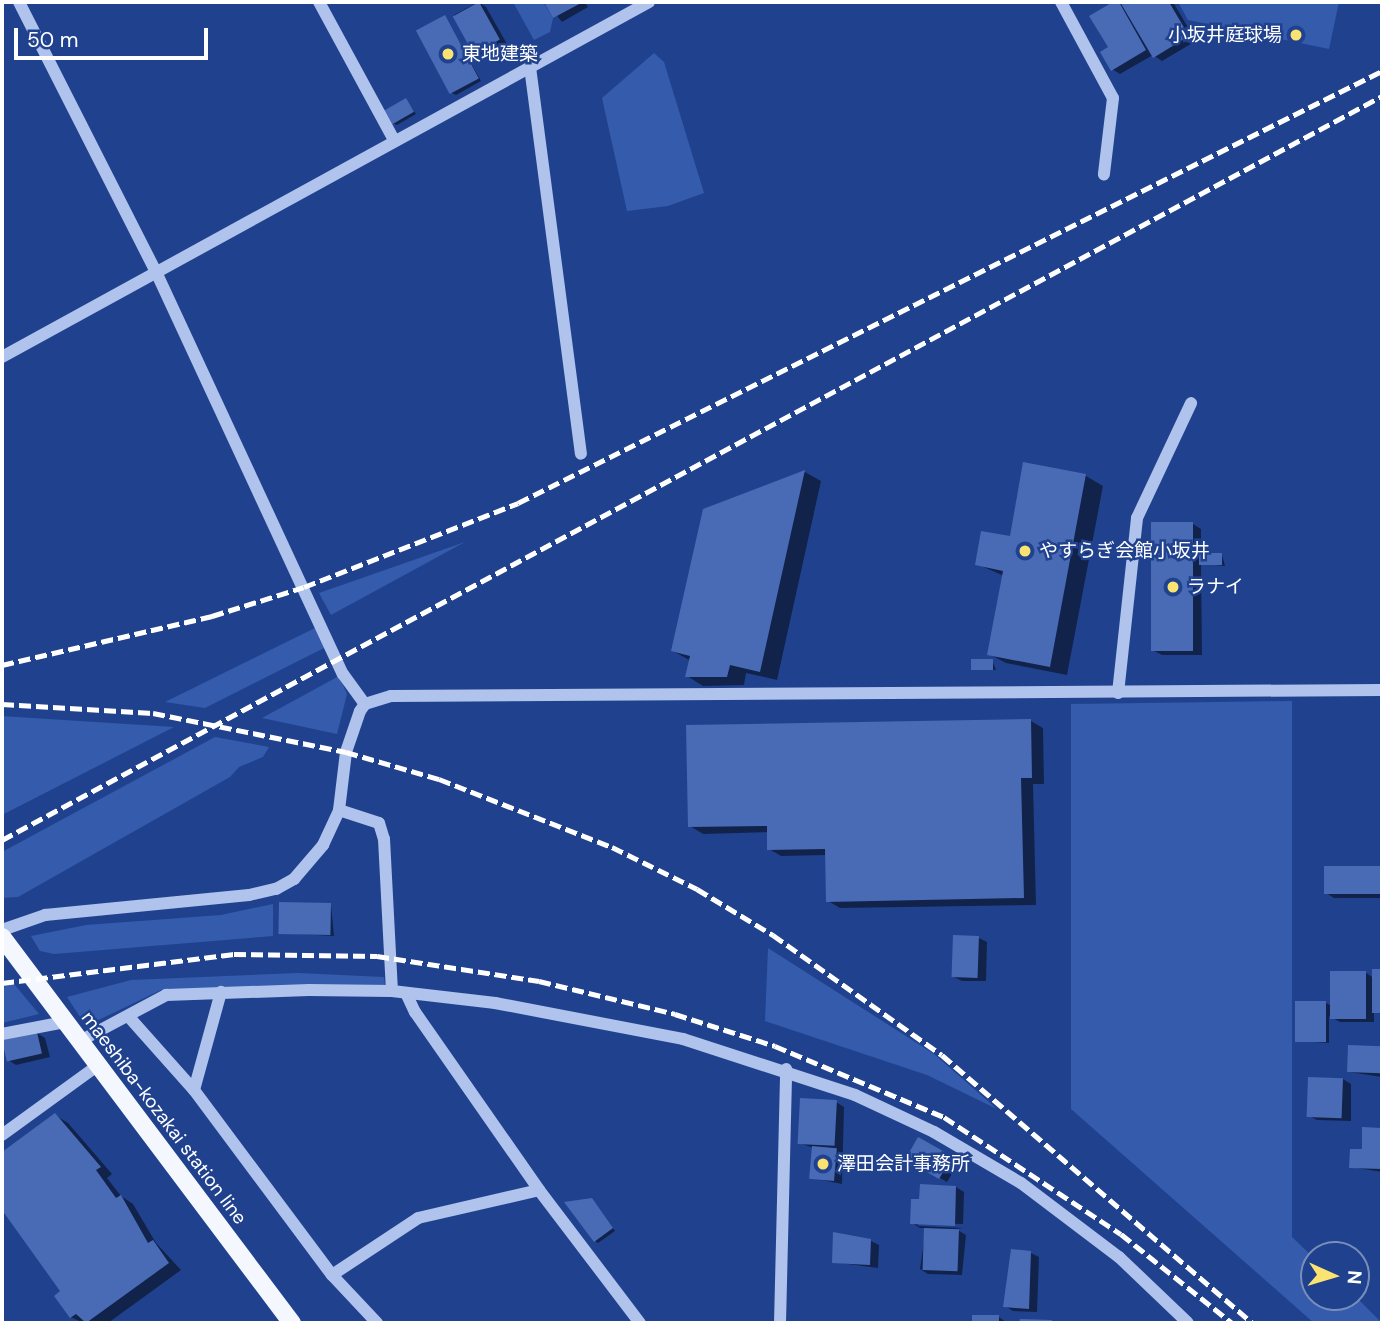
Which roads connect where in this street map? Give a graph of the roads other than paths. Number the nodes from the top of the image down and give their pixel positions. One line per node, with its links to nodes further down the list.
1 (19, 2): 8 (street)
2 (319, 2): 6 (street)
3 (649, 2): 5 (street)
4 (1060, 2): 7 (street)
5 (530, 67): 6 (street); 11 (street)
6 (394, 140): 8 (street)
7 (1104, 174)
8 (157, 274): 9 (street); 14 (street)
9 (2, 357)
10 (1191, 402): 13 (street)
11 (581, 454)
12 (1382, 690): 13 (street)
13 (1118, 693): 14 (street)
14 (365, 704): 15 (street)
15 (339, 810): 16 (street); 18 (street)
16 (2, 930)
17 (2, 937): 22 (main road, maeshiba-kozakai station line)
18 (392, 991): 19 (street); 20 (street)
19 (221, 992): 21 (street); 27 (street)
20 (406, 993): 26 (street); 29 (street)
21 (129, 1017): 24 (street); 27 (street)
22 (65, 1022): 23 (street); 24 (main road, maeshiba-kozakai station line)
23 (2, 1034)
24 (80, 1041): 25 (main road, maeshiba-kozakai station line)
25 (97, 1066): 28 (street); 31 (main road, maeshiba-kozakai station line)
26 (786, 1069): 34 (street); 35 (street)
27 (194, 1090): 30 (street)
28 (2, 1135)
29 (539, 1190): 30 (street); 33 (street)
30 (332, 1275): 32 (street)
31 (292, 1323)
32 (377, 1323)
33 (640, 1323)
34 (780, 1323)
35 (1188, 1323)

